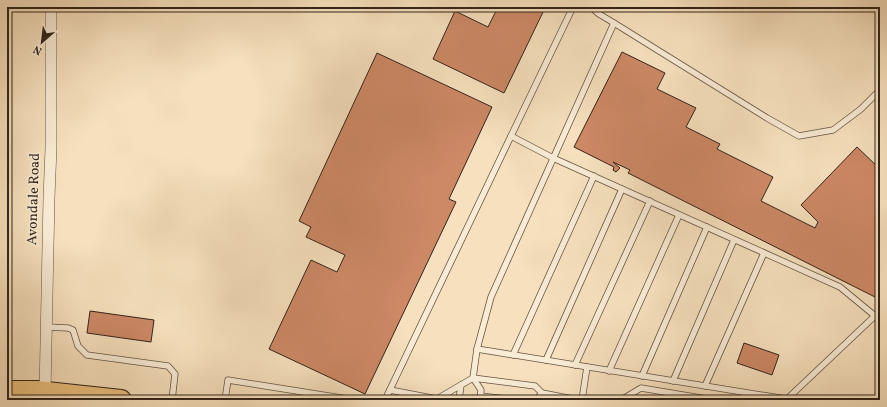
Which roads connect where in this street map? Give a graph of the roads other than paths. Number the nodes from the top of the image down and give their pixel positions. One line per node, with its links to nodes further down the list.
1 (51, 7): 18 (street, Avondale Road)
2 (574, 7): 6 (lane)
3 (591, 7): 4 (lane)
4 (614, 23): 5 (lane); 7 (lane)
5 (880, 90)
6 (511, 136): 7 (lane); 30 (lane)
7 (553, 158): 8 (lane); 19 (lane)
8 (594, 176): 9 (lane); 20 (lane)
9 (622, 189): 10 (lane); 21 (lane)
10 (650, 201): 11 (lane); 22 (lane)
11 (679, 214): 12 (lane); 24 (lane)
12 (707, 227): 13 (lane); 25 (lane)
13 (734, 240): 14 (lane); 27 (lane)
14 (764, 253): 16 (lane); 29 (lane)
15 (880, 311): 16 (lane)
16 (875, 316): 17 (lane); 48 (lane)
17 (880, 320)
18 (47, 327): 32 (street, Avondale Road); 37 (lane)
19 (476, 349): 20 (lane); 26 (lane)
20 (513, 355): 21 (lane)
21 (546, 360): 22 (lane)
22 (575, 365): 23 (lane)
23 (587, 367): 24 (lane); 45 (lane)
24 (609, 371): 25 (lane)
25 (642, 376): 27 (lane)
26 (473, 378): 28 (lane); 33 (lane); 35 (lane)
27 (673, 381): 29 (lane)
28 (461, 385): 30 (lane); 41 (lane)
29 (705, 386): 48 (lane)
30 (390, 390): 40 (lane)
31 (7, 391): 32 (highway)
32 (46, 392): 34 (highway)
33 (542, 393): 43 (lane); 44 (lane)
34 (92, 398): 36 (highway)
35 (480, 398): 42 (lane)
36 (121, 400)
37 (172, 400)
38 (225, 400): 39 (lane)
39 (354, 400)
40 (385, 400)
41 (459, 400)
42 (516, 400)
43 (536, 400)
44 (578, 400)
45 (582, 400)
46 (621, 400): 47 (lane)
47 (713, 400)
48 (786, 400)

